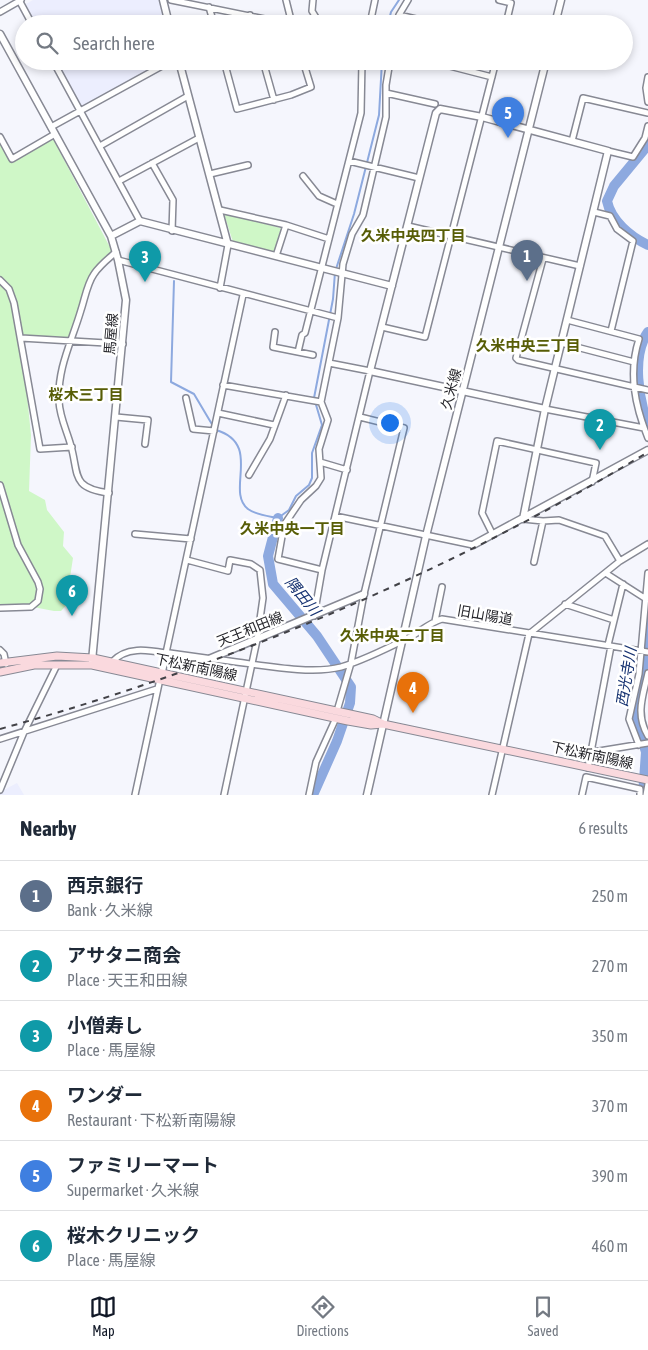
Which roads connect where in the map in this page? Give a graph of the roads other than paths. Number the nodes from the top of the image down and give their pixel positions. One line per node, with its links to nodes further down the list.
1 (20, 0): 11 (street); 12 (street)
2 (163, 0): 13 (street)
3 (171, 0): 10 (street)
4 (286, 0): 16 (street)
5 (312, 0): 17 (street)
6 (375, 0): 18 (street)
7 (408, 0): 19 (street)
8 (499, 0): 20 (street)
9 (561, 0): 21 (street)
10 (209, 7): 14 (street); 15 (street)
11 (0, 12)
12 (28, 15)
13 (167, 15)
14 (211, 15)
15 (250, 15)
16 (288, 15)
17 (314, 15)
18 (372, 15)
19 (399, 15)
20 (508, 15)
21 (557, 15)
22 (0, 34): 23 (street, 馬屋線)
23 (15, 61)
24 (20, 70): 47 (street, 馬屋線)
25 (58, 70): 43 (street)
26 (155, 70): 43 (street)
27 (181, 70): 39 (street)
28 (226, 70): 40 (street)
29 (266, 70): 40 (street)
30 (306, 70): 40 (street)
31 (362, 70): 55 (street)
32 (389, 70): 38 (street)
33 (465, 70): 36 (street)
34 (494, 70): 36 (street)
35 (544, 70): 48 (street, 久米線)
36 (492, 77): 45 (street)
37 (648, 77): 41 (street)
38 (386, 93): 42 (street); 58 (street)
39 (188, 96): 51 (street); 53 (street)
40 (274, 100)
41 (648, 102)
42 (435, 104)
43 (80, 111): 47 (street); 53 (street)
44 (648, 113): 52 (street)
45 (482, 117): 48 (street); 61 (street); 71 (street)
46 (648, 126): 54 (street)
47 (51, 127): 49 (street, 馬屋線)
48 (529, 130): 52 (street); 74 (street, 久米線)
49 (54, 134): 50 (street); 70 (street, 馬屋線)
50 (0, 137)
51 (199, 138): 56 (street); 59 (street)
52 (572, 141): 54 (street)
53 (100, 146): 62 (street)
54 (608, 151): 65 (street)
55 (349, 161): 58 (street); 63 (street)
56 (152, 163): 62 (street); 69 (street)
57 (248, 165): 59 (street)
58 (374, 166): 61 (street); 80 (street)
59 (210, 174): 64 (street)
60 (303, 176): 63 (street)
61 (419, 178): 68 (street)
62 (119, 181): 66 (street)
63 (337, 204): 72 (street)
64 (220, 210): 67 (street); 73 (street)
65 (594, 212): 78 (street); 89 (street)
66 (140, 221): 69 (street); 70 (street)
67 (286, 225): 72 (street); 76 (street)
68 (408, 226): 71 (street); 82 (street)
69 (172, 231): 73 (street)
70 (111, 236): 75 (street, 馬屋線)
71 (452, 237): 74 (street); 88 (street)
72 (329, 239): 79 (street)
73 (228, 245): 76 (street); 83 (street)
74 (499, 248): 77 (street); 104 (street, 久米線)
75 (117, 256): 83 (street); 92 (street); 94 (street, 馬屋線)
76 (276, 256): 79 (street)
77 (543, 259): 78 (street); 99 (street)
78 (580, 266): 87 (street)
79 (321, 268): 80 (street); 85 (street)
80 (341, 272): 82 (street); 86 (street)
81 (0, 280): 91 (street)
82 (392, 286): 88 (street)
83 (220, 288): 84 (street)
84 (244, 295): 85 (street); 101 (street)
85 (309, 311): 86 (street); 95 (street)
86 (338, 318): 98 (street)
87 (567, 320): 89 (street); 93 (street)
88 (382, 327): 100 (street)
89 (610, 331): 97 (street)
90 (276, 332): 95 (street)
91 (21, 338): 92 (street); 117 (street)
92 (71, 341): 94 (street); 117 (street)
93 (561, 342): 97 (street); 99 (street)
94 (123, 344): 110 (street, 馬屋線)
95 (298, 352): 96 (street)
96 (313, 356)
97 (634, 362): 102 (street)
98 (329, 363): 100 (street); 107 (street)
99 (556, 368): 102 (street); 108 (street)
100 (370, 371): 104 (street); 111 (street)
101 (224, 385): 105 (street); 109 (street)
102 (633, 388): 103 (street); 113 (street)
103 (648, 390)
104 (463, 392): 108 (street); 132 (street, 久米線)
105 (286, 396): 107 (street); 112 (street)
106 (186, 398): 114 (street)
107 (320, 402): 120 (street)
108 (545, 409): 113 (street); 118 (street)
109 (218, 412): 112 (street); 114 (street)
110 (116, 416): 116 (street); 125 (street, 馬屋線)
111 (360, 417): 121 (street); 129 (street)
112 (274, 425): 122 (street)
113 (644, 428): 115 (street)
114 (214, 431): 133 (street)
115 (648, 438)
116 (145, 444)
117 (72, 447): 125 (street)
118 (537, 450): 123 (street); 127 (street); 131 (street)
119 (648, 450): 123 (street)
120 (320, 462): 121 (street); 139 (street)
121 (347, 470): 126 (street)
122 (249, 475)
123 (592, 482): 127 (street)
124 (0, 485): 147 (street)
125 (109, 493): 161 (street, 馬屋線)
126 (335, 516): 129 (street); 139 (street)
127 (523, 519): 128 (street); 131 (street)
128 (544, 521): 137 (street); 138 (street)
129 (380, 527): 132 (street); 144 (street)
130 (135, 534): 133 (street)
131 (493, 535): 135 (street)
132 (426, 536): 135 (street); 153 (street, 久米線)
133 (191, 540): 136 (street)
134 (648, 544): 137 (street, 旧山陽道)
135 (473, 545)
136 (187, 560): 152 (street); 158 (street)
137 (620, 561): 141 (street, 旧山陽道)
138 (534, 562)
139 (322, 570): 148 (street)
140 (648, 573): 145 (street)
141 (607, 574): 142 (street); 146 (street, 旧山陽道)
142 (623, 584): 145 (street); 149 (street)
143 (442, 587): 150 (street)
144 (364, 594): 148 (street, 天王和田線); 164 (street)
145 (646, 599): 156 (street)
146 (565, 604): 149 (street); 151 (street, 旧山陽道)
147 (0, 608)
148 (314, 616): 152 (street, 天王和田線)
149 (614, 620): 154 (street)
150 (435, 621): 151 (street, 旧山陽道); 153 (street)
151 (529, 634): 154 (street); 179 (street)
152 (257, 640): 159 (street, 天王和田線); 163 (street)
153 (403, 640): 164 (street); 173 (street, 久米線)
154 (610, 646): 156 (street); 180 (street)
155 (0, 650): 160 (street)
156 (640, 651): 157 (street); 178 (street)
157 (648, 652)
158 (166, 653): 159 (street, 天王和田線); 162 (street); 168 (street)
159 (209, 659): 163 (street)
160 (3, 662): 161 (main road, 下松新南陽線); 166 (street)
161 (92, 662): 162 (main road, 下松新南陽線); 165 (main road, 下松新南陽線); 168 (main road, 下松新南陽線)
162 (112, 662): 168 (main road, 下松新南陽線)
163 (252, 662): 164 (street); 170 (street)
164 (351, 663): 172 (street)
165 (57, 665): 166 (main road, 下松新南陽線); 174 (street)
166 (4, 671)
167 (648, 672): 175 (street)
168 (161, 676): 169 (street); 170 (main road, 下松新南陽線); 171 (main road, 下松新南陽線)
169 (157, 689): 174 (street); 185 (street)
170 (247, 690): 171 (street); 172 (main road, 下松新南陽線)
171 (245, 698): 172 (main road, 下松新南陽線); 186 (street)
172 (338, 715): 173 (main road, 下松新南陽線); 187 (street)
173 (383, 724): 179 (main road, 下松新南陽線); 188 (street, 久米線)
174 (24, 732): 176 (street); 184 (street)
175 (648, 736)
176 (0, 739)
177 (648, 744): 178 (street)
178 (639, 745): 180 (street)
179 (504, 748): 181 (main road, 下松新南陽線); 189 (street)
180 (593, 752): 181 (street)
181 (588, 768): 182 (main road, 下松新南陽線)
182 (644, 779)
183 (648, 784): 192 (street)
184 (0, 790)
185 (135, 795)
186 (224, 795)
187 (308, 795)
188 (367, 795)
189 (492, 795)
190 (582, 795): 191 (street)
191 (640, 795)
192 (646, 795)

